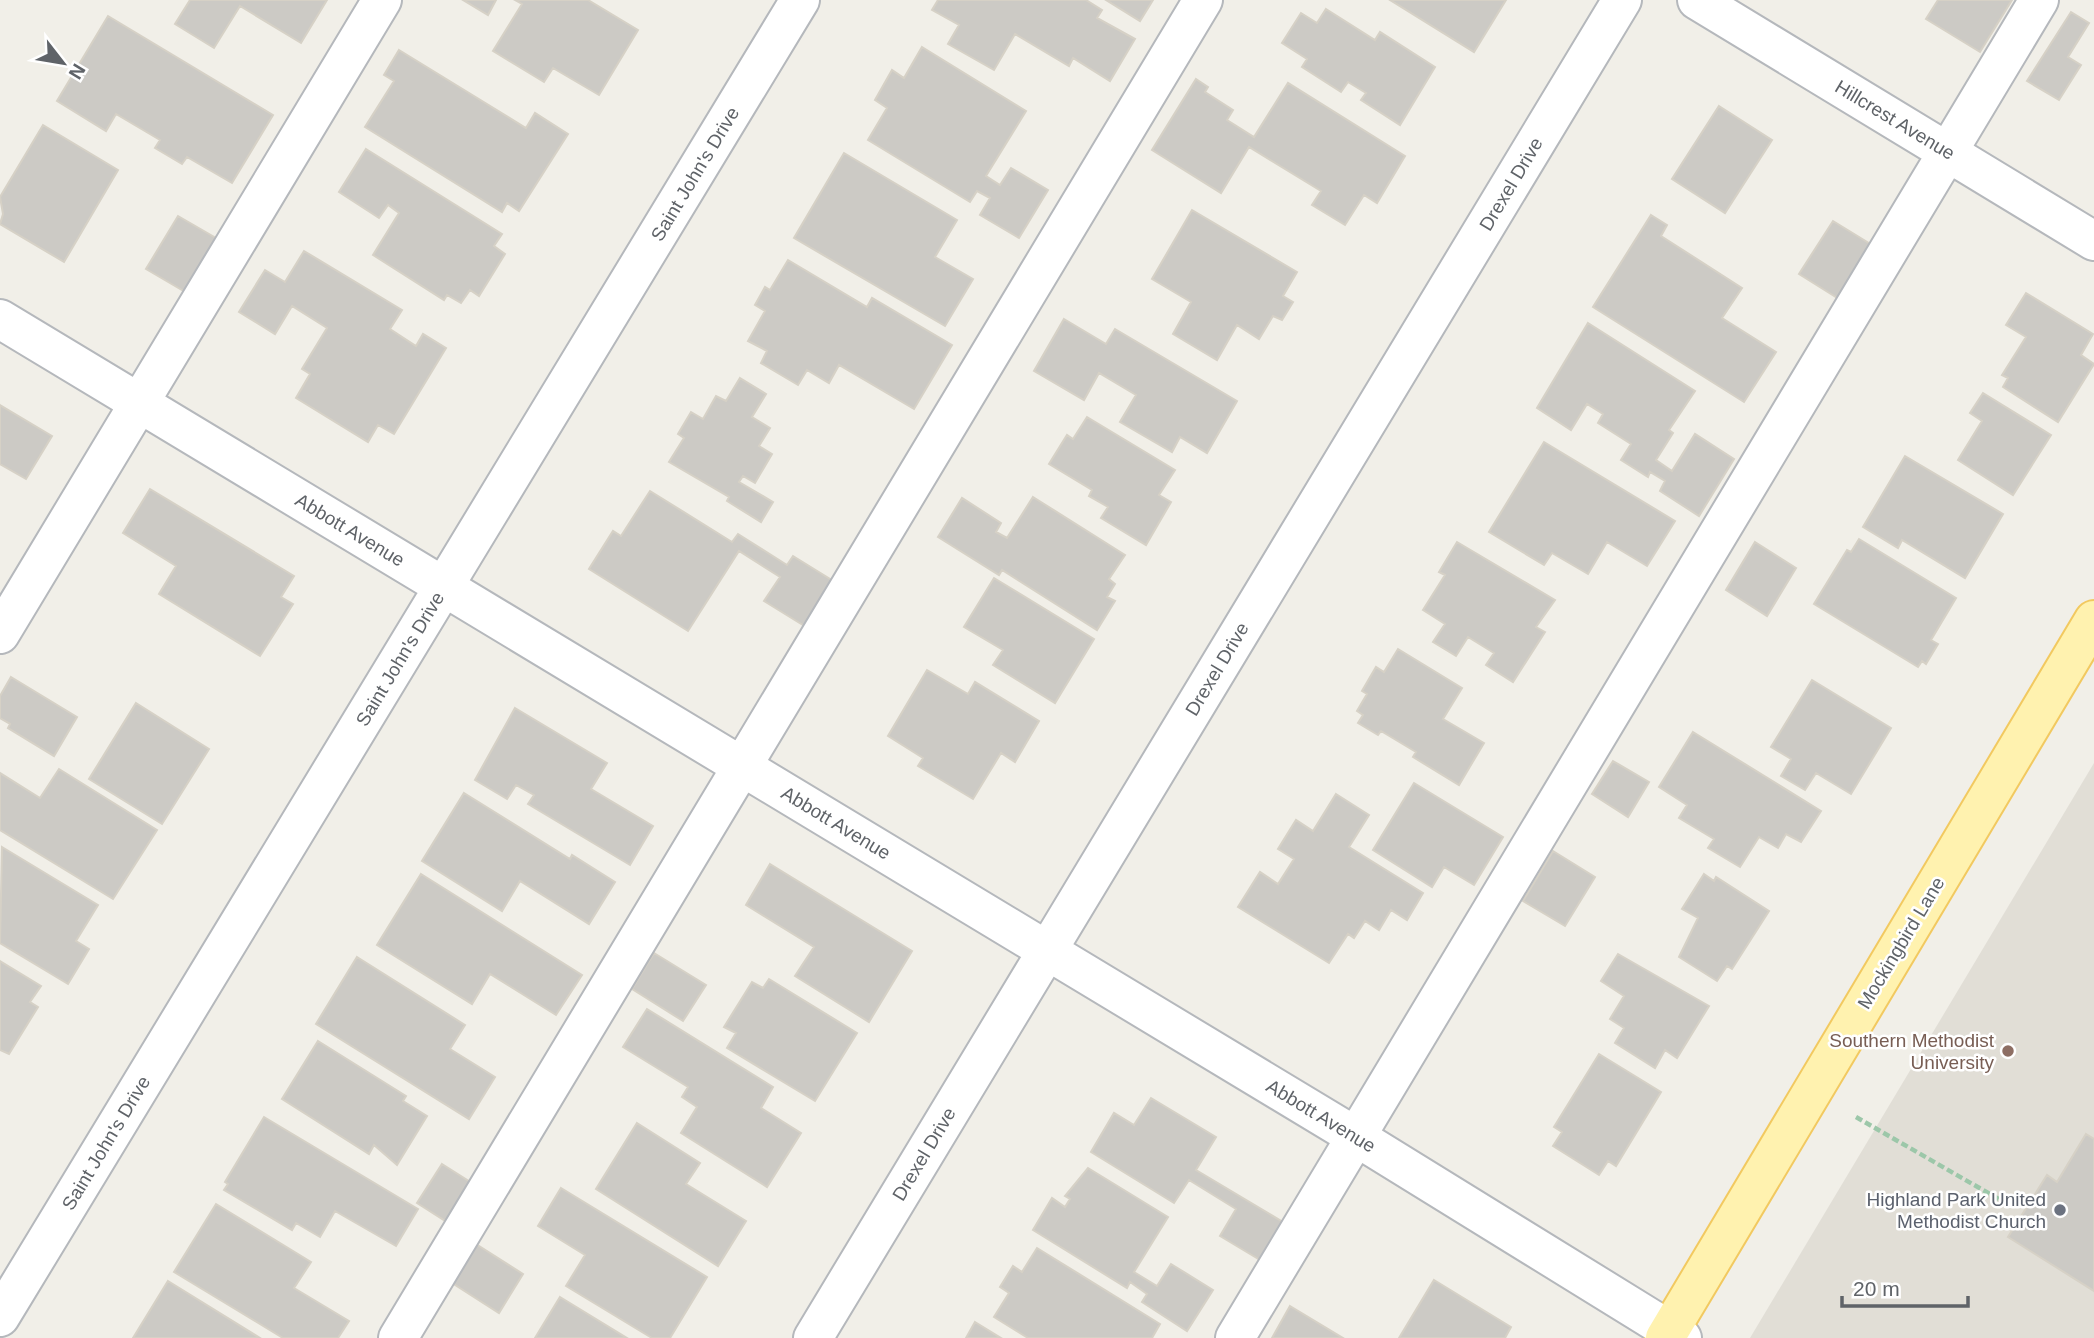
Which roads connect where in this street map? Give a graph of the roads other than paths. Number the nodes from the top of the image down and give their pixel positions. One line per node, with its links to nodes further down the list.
1 (382, 0): 10 (street)
2 (800, 0): 11 (street, Saint John's Drive)
3 (1203, 0): 14 (street)
4 (1622, 0): 15 (street, Drexel Drive)
5 (1697, 0): 7 (street, Hillcrest Avenue)
6 (2039, 0): 7 (street)
7 (1948, 152): 8 (street, Hillcrest Avenue); 16 (street)
8 (2094, 241)
9 (0, 319): 10 (street, Abbott Avenue)
10 (138, 403): 11 (street, Abbott Avenue); 13 (street)
11 (445, 586): 14 (street, Abbott Avenue); 17 (street, Saint John's Drive)
12 (2094, 620): 18 (main road, Mockingbird Lane)
13 (0, 634)
14 (742, 766): 15 (street, Abbott Avenue); 19 (street)
15 (1048, 950): 16 (street, Abbott Avenue); 20 (street, Drexel Drive)
16 (1358, 1138): 18 (street, Abbott Avenue); 21 (street)
17 (0, 1317)
18 (1672, 1335)
19 (398, 1338)
20 (813, 1338)
21 (1235, 1338)

